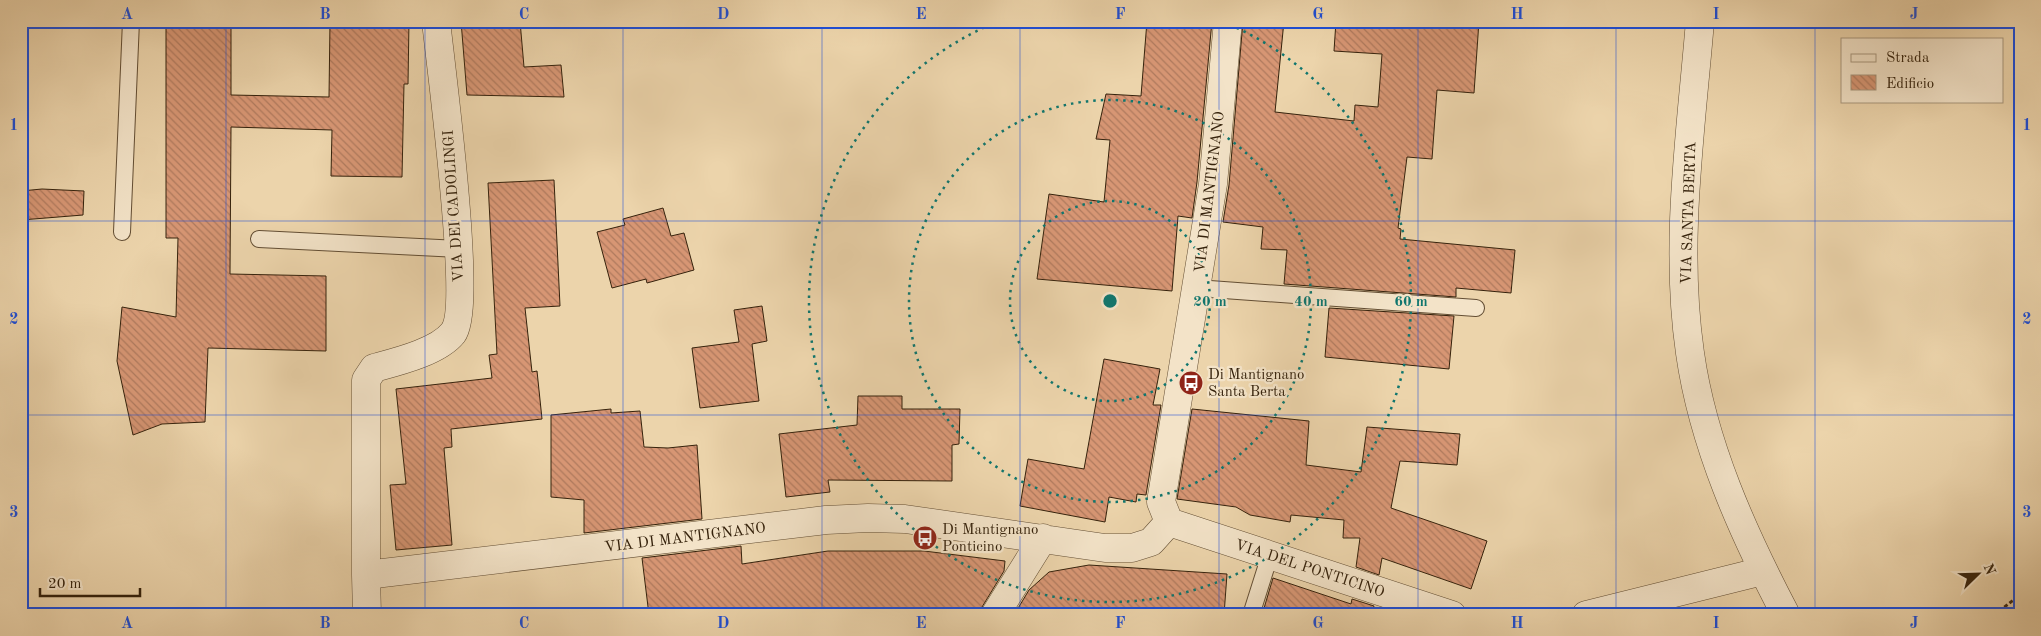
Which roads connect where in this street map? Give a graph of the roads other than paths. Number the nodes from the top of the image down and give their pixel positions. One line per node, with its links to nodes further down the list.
1 (131, 21): 5 (lane)
2 (436, 21): 7 (street, VIA DEI CADOLINGI)
3 (1228, 21): 8 (street, VIA DI MANTIGNANO)
4 (1700, 21): 13 (street, VIA SANTA BERTA)
5 (122, 232)
6 (258, 239): 7 (lane)
7 (460, 249): 14 (street, VIA DEI CADOLINGI)
8 (1196, 288): 9 (lane); 10 (street, VIA DI MANTIGNANO)
9 (1476, 308)
10 (1169, 522): 11 (street, VIA DI MANTIGNANO); 12 (street, VIA DEL PONTICINO)
11 (1043, 538): 14 (street, VIA DI MANTIGNANO); 16 (street)
12 (1270, 555): 17 (lane); 18 (street, VIA DEL PONTICINO)
13 (1763, 571): 19 (street); 20 (street, VIA SANTA BERTA)
14 (366, 576): 15 (street)
15 (367, 615)
16 (995, 615)
17 (1250, 615)
18 (1452, 615)
19 (1586, 615)
20 (1786, 615)

